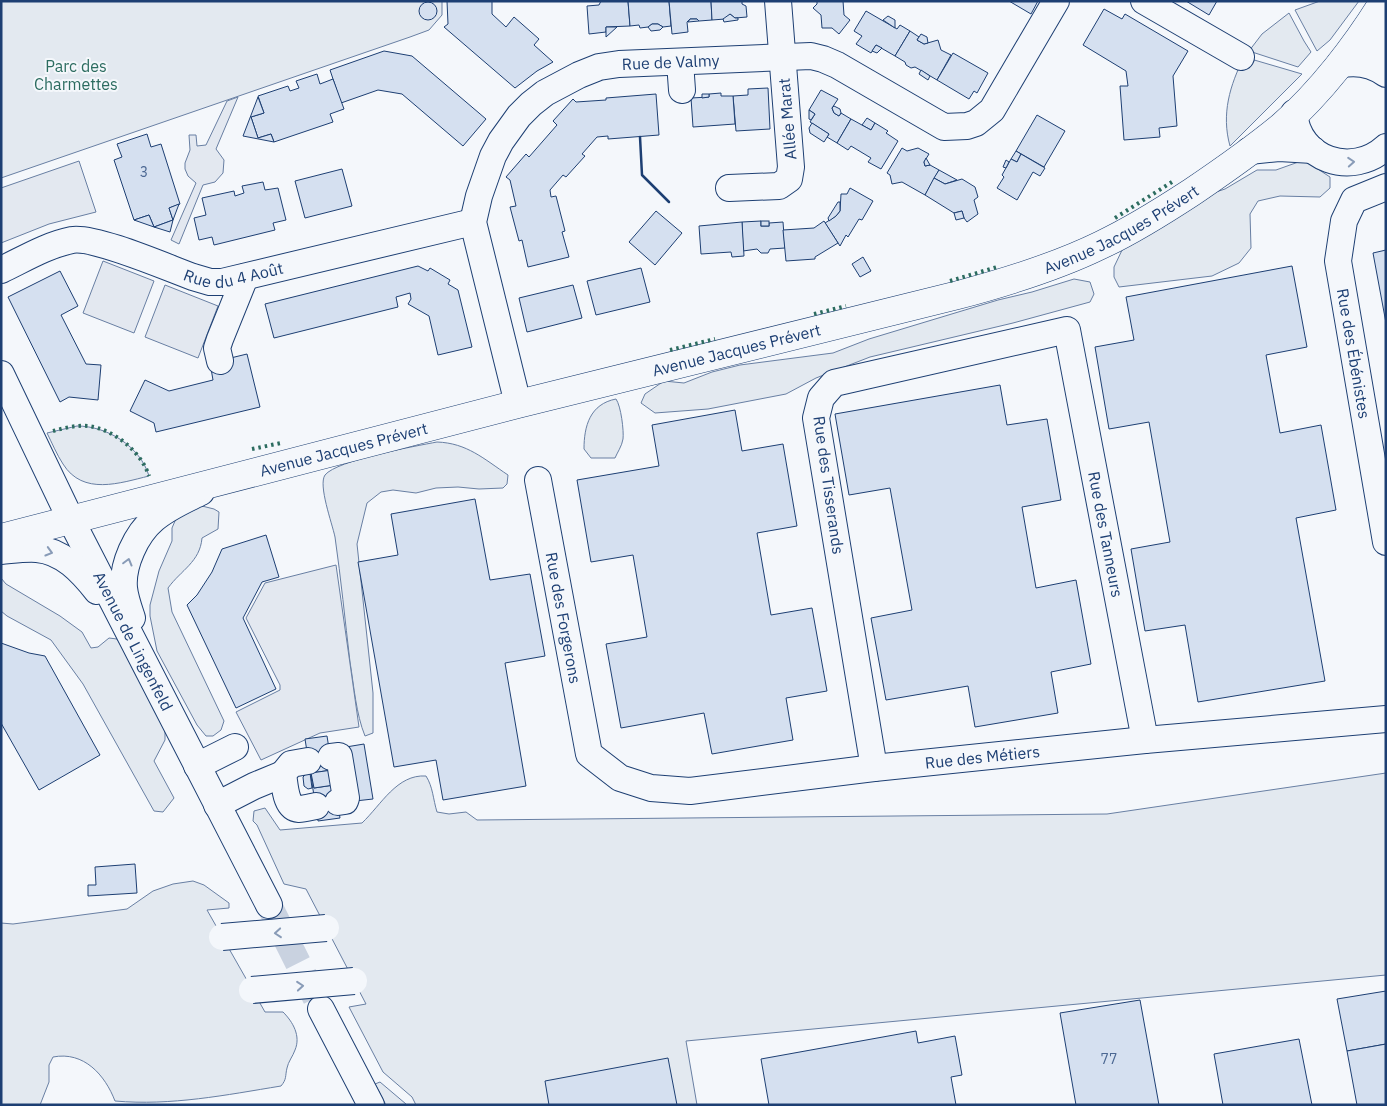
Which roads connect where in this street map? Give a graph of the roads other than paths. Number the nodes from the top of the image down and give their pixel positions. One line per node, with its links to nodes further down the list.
1 (778, 1): 5 (street)
2 (1056, 1): 5 (street, Rue de Valmy)
3 (1144, 1): 6 (street)
4 (1382, 5): 8 (main road, Avenue Jacques Prévert); 9 (street)
5 (782, 56): 7 (street, Rue de Valmy); 16 (street, Allée Marat)
6 (1241, 57)
7 (680, 62): 10 (street); 17 (street, Rue de Valmy)
8 (1340, 65): 9 (street); 11 (main road, Avenue Jacques Prévert)
9 (1386, 72)
10 (682, 90)
11 (1294, 113): 13 (street); 14 (main road, Avenue Jacques Prévert)
12 (1386, 147): 13 (street, one-way to 12)
13 (1313, 150): 14 (street)
14 (1249, 151): 23 (main road, Avenue Jacques Prévert)
15 (1386, 187): 24 (street, Rue des Ébénistes)
16 (729, 188)
17 (473, 222): 19 (street, Rue du 4 Août); 23 (street, Rue de Valmy)
18 (1, 270): 19 (street, Rue du 4 Août)
19 (245, 277): 21 (street)
20 (1067, 330): 33 (street, Rue des Tanneurs); 37 (street, Rue des Tisserands)
21 (220, 361)
22 (1, 374): 27 (street, Avenue de Lingenfeld)
23 (518, 404): 25 (main road, Avenue Jacques Prévert)
24 (1378, 441): 29 (street, Rue des Ébénistes)
25 (232, 478): 27 (main road, Avenue Jacques Prévert); 31 (street, one-way to 25)
26 (538, 480): 35 (street, Rue des Forgerons)
27 (71, 520): 28 (main road, Avenue Jacques Prévert); 31 (street, Avenue de Lingenfeld)
28 (1, 538)
29 (1386, 542)
30 (1, 551): 31 (street, one-way to 31)
31 (143, 660): 36 (street, Avenue de Lingenfeld)
32 (1386, 719): 33 (street, Rue des Métiers)
33 (1145, 740): 37 (street, Rue des Métiers)
34 (235, 747): 36 (street)
35 (589, 754): 37 (street, Rue des Métiers)
36 (197, 766): 39 (street, Avenue de Lingenfeld)
37 (874, 768)
38 (283, 774): 38 (street); 39 (street)
39 (217, 805): 40 (street, Avenue de Lingenfeld)
40 (269, 905)
41 (326, 928): 42 (street, one-way to 42, bridge)
42 (222, 938)
43 (354, 981): 44 (street, one-way to 43, bridge)
44 (252, 990)
45 (321, 1009): 46 (street)
46 (371, 1105)

